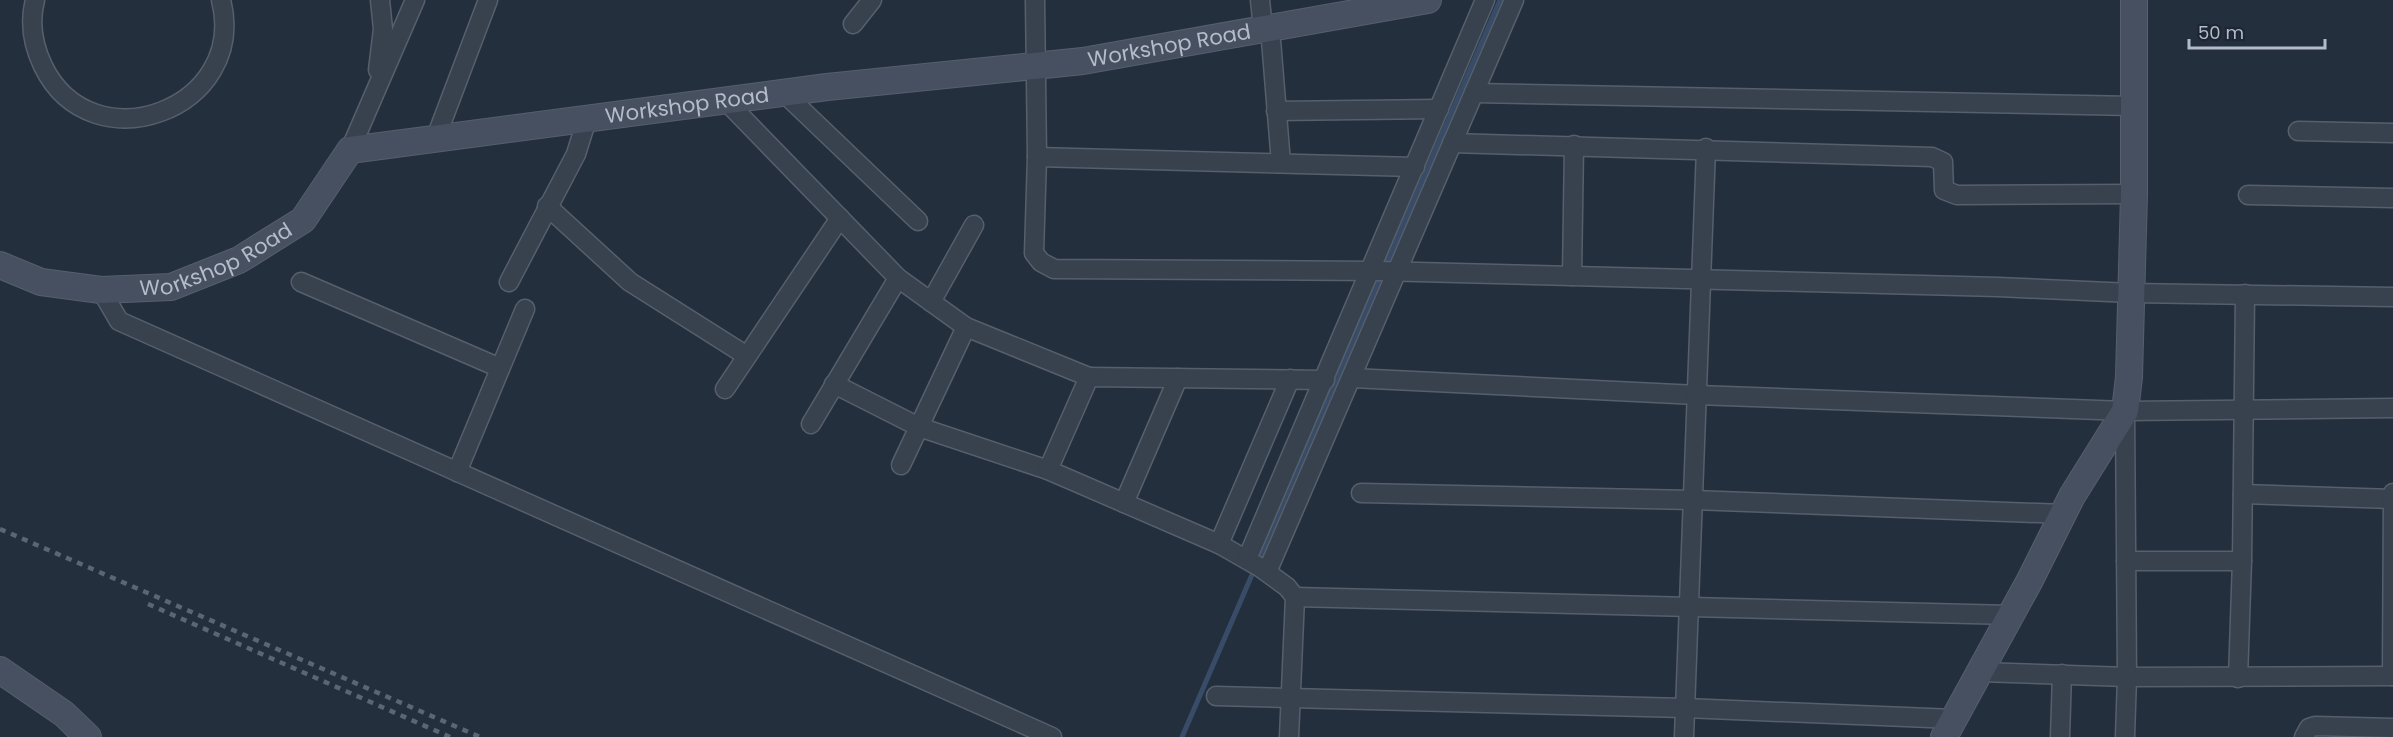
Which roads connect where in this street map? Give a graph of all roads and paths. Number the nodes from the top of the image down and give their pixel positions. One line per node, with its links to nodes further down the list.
1 (35, 0): 2 (street)
2 (221, 0)
3 (380, 0): 16 (street)
4 (415, 0): 16 (street)
5 (488, 0): 26 (street)
6 (872, 0): 13 (street)
7 (1035, 0): 15 (street)
8 (1260, 0): 14 (street)
9 (1428, 0): 14 (main road, Workshop Road)
10 (1485, 0): 21 (street)
11 (1514, 0): 18 (street)
12 (2134, 0): 20 (main road)
13 (854, 24)
14 (1266, 29): 15 (main road, Workshop Road); 22 (street)
15 (1037, 67): 17 (main road, Workshop Road); 31 (street)
16 (376, 90): 30 (street)
17 (784, 93): 19 (main road, Workshop Road); 39 (street)
18 (1474, 93): 20 (street); 27 (street)
19 (726, 100): 23 (main road, Workshop Road); 38 (street)
20 (2134, 106): 34 (main road)
21 (1439, 109): 22 (street); 33 (street)
22 (1276, 111): 32 (street)
23 (587, 119): 26 (main road, Workshop Road); 37 (street)
24 (2298, 131): 25 (street)
25 (2393, 133)
26 (435, 140): 30 (main road, Workshop Road)
27 (1452, 143): 28 (street); 42 (street)
28 (1574, 145): 29 (street); 43 (street)
29 (1706, 148): 34 (street); 45 (street)
30 (350, 150): 48 (main road, Workshop Road)
31 (1037, 157): 32 (street); 42 (street)
32 (1281, 163): 33 (street)
33 (1415, 167): 42 (street)
34 (2134, 194): 49 (main road)
35 (2248, 195): 36 (street)
36 (2393, 198)
37 (547, 206): 47 (street); 55 (street)
38 (840, 218): 44 (street); 55 (street)
39 (918, 221)
40 (974, 225): 52 (street)
41 (3, 265): 48 (main road, Workshop Road)
42 (1384, 271): 43 (street); 59 (street); 61 (street)
43 (1572, 276): 45 (street)
44 (898, 278): 52 (street); 62 (street)
45 (1701, 279): 49 (street); 64 (street)
46 (302, 282): 56 (street)
47 (509, 282)
48 (101, 290): 72 (street)
49 (2131, 293): 50 (street); 67 (main road)
50 (2245, 294): 51 (street); 66 (street)
51 (2393, 297)
52 (931, 302): 54 (street)
53 (525, 309): 56 (street)
54 (966, 327): 57 (street); 69 (street)
55 (747, 356): 63 (street)
56 (500, 369): 72 (street)
57 (1089, 377): 58 (street); 71 (street)
58 (1178, 378): 60 (street); 78 (street)
59 (1352, 378): 64 (street); 83 (street)
60 (1290, 379): 61 (street); 80 (street)
61 (1325, 380): 83 (street)
62 (834, 384): 68 (street); 69 (street)
63 (725, 388)
64 (1697, 395): 67 (street); 77 (street)
65 (2393, 408): 66 (street)
66 (2242, 409): 67 (street); 75 (street)
67 (2125, 411): 79 (main road); 81 (street)
68 (811, 424)
69 (919, 427): 70 (street); 71 (street)
70 (901, 465)
71 (1048, 470): 78 (street)
72 (457, 472): 100 (street)
73 (1361, 493): 77 (street)
74 (2393, 493): 76 (street)
75 (2243, 494): 76 (street); 82 (street)
76 (2393, 499): 86 (street)
77 (1693, 500): 79 (street); 85 (street)
78 (1124, 503): 80 (street)
79 (2063, 514): 87 (main road)
80 (1219, 544): 83 (street)
81 (2126, 561): 82 (street); 92 (street)
82 (2242, 561): 93 (street)
83 (1257, 565): 84 (street)
84 (1295, 597): 85 (street); 95 (street)
85 (1689, 605): 87 (street); 96 (street)
86 (2393, 608): 91 (street)
87 (2011, 615): 89 (main road)
88 (0, 670): 99 (main road)
89 (1980, 672): 90 (street); 97 (main road)
90 (2062, 674): 92 (street); 103 (street)
91 (2393, 676): 93 (street)
92 (2127, 677): 93 (street); 104 (street)
93 (2238, 678)
94 (1216, 696): 95 (street)
95 (1291, 698): 96 (street); 101 (street)
96 (1685, 708): 97 (street); 102 (street)
97 (1949, 728)
98 (2393, 728): 105 (street)
99 (88, 737)
100 (1052, 737)
101 (1289, 737)
102 (1684, 737)
103 (2060, 737)
104 (2125, 737)
105 (2304, 737)

